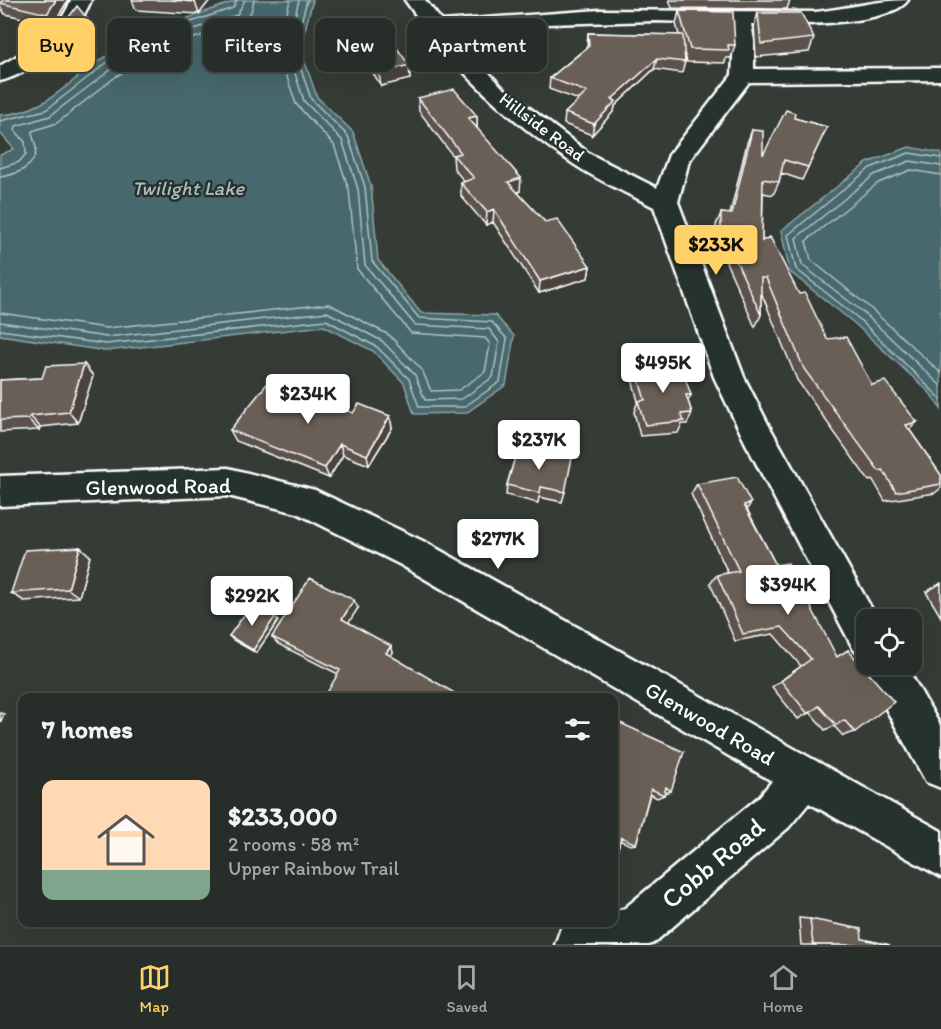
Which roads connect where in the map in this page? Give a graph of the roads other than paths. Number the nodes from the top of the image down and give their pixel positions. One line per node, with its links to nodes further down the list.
1 (81, 0): 9 (street)
2 (415, 0): 5 (street, Hillside Road)
3 (898, 0): 4 (street)
4 (739, 16): 6 (street); 10 (street)
5 (430, 18)
6 (534, 18)
7 (474, 72): 11 (street, Hillside Road)
8 (941, 74): 10 (street)
9 (0, 75)
10 (743, 76): 11 (street)
11 (665, 202): 13 (street)
12 (0, 491): 16 (street, Glenwood Road)
13 (856, 617)
14 (889, 675): 15 (street)
15 (941, 767)
16 (803, 776): 17 (street, Glenwood Road); 18 (street, Cobb Road)
17 (941, 855)
18 (578, 945)

